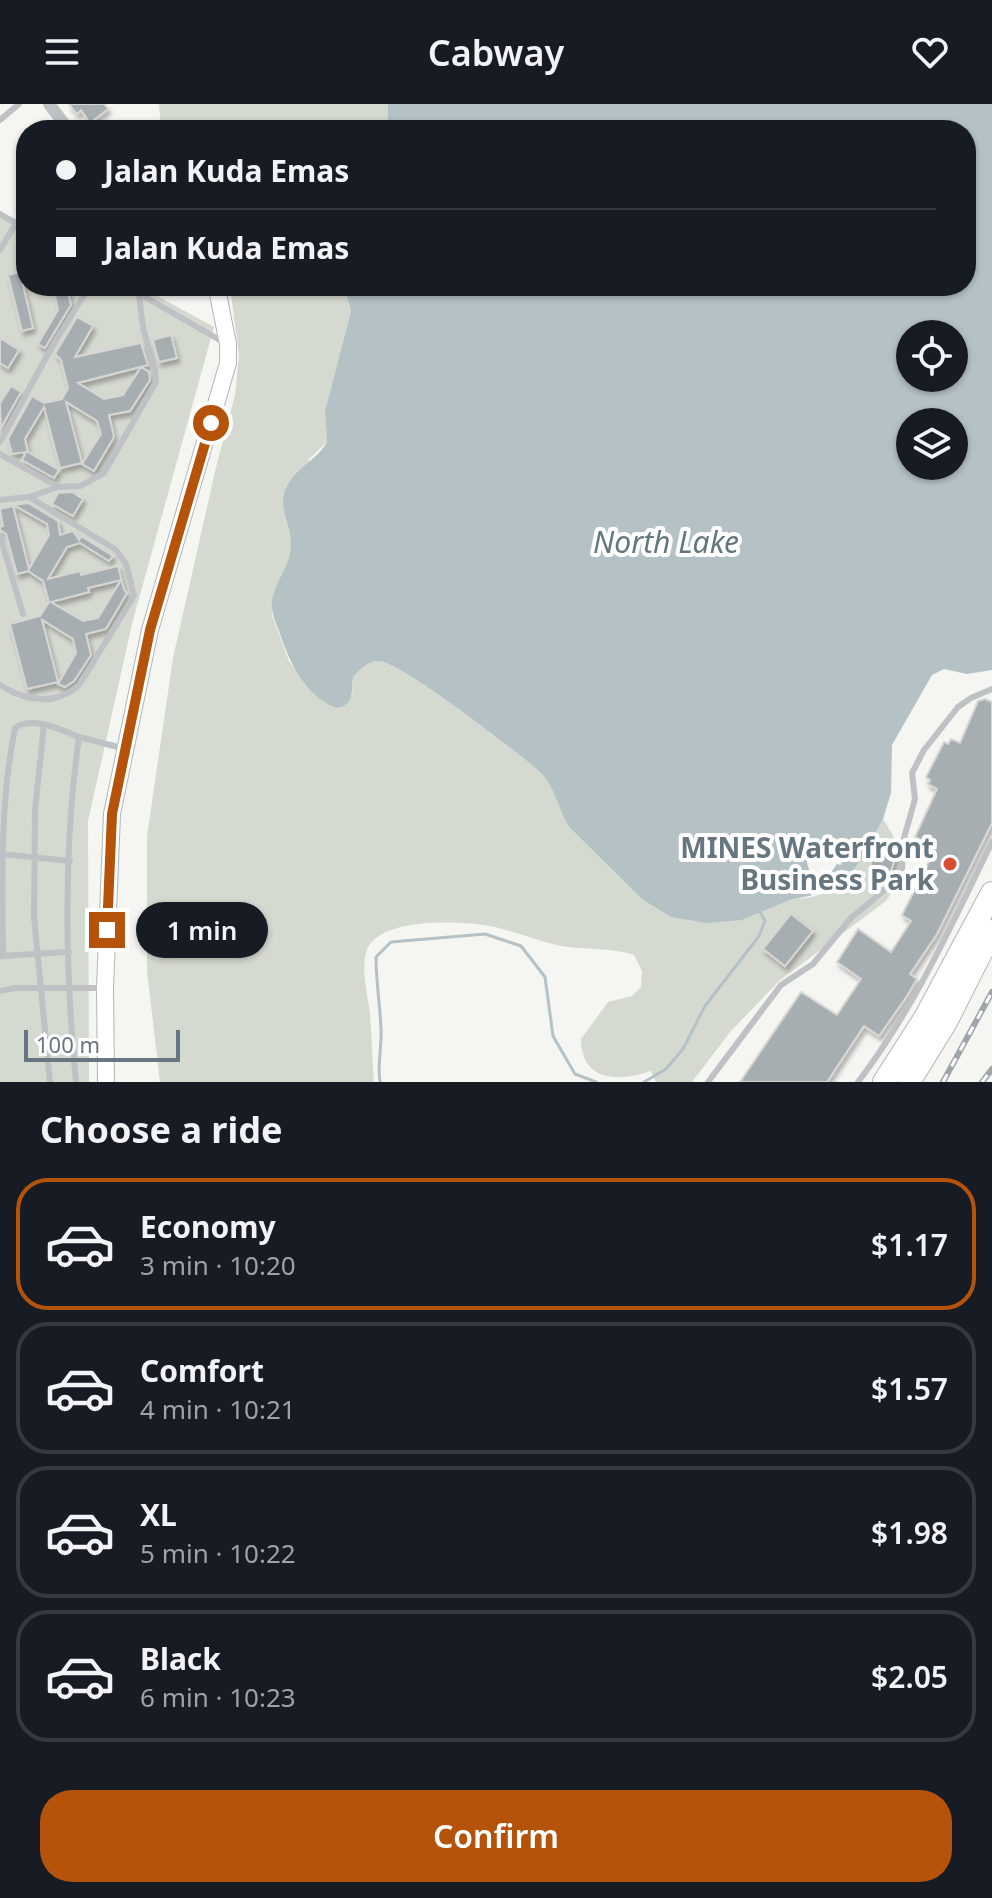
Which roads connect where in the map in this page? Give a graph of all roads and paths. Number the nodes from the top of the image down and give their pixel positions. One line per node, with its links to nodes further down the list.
1 (19, 104): 3 (lane)
2 (49, 104): 4 (street)
3 (0, 120)
4 (61, 120)
5 (0, 214): 6 (lane)
6 (16, 223): 7 (lane)
7 (0, 250)
8 (84, 296): 13 (lane)
9 (139, 296): 15 (lane)
10 (143, 296): 12 (lane)
11 (218, 296): 12 (street)
12 (228, 344): 24 (street)
13 (0, 442)
14 (0, 454): 15 (lane)
15 (58, 487): 16 (lane)
16 (29, 497): 17 (lane); 20 (lane)
17 (0, 500)
18 (0, 536): 19 (lane)
19 (23, 614)
20 (0, 685)
21 (992, 689): 42 (lane)
22 (44, 725): 23 (lane); 25 (lane); 28 (lane)
23 (79, 737): 24 (lane); 29 (lane)
24 (125, 749): 37 (street)
25 (3, 797): 27 (lane)
26 (992, 842): 43 (lane)
27 (2, 854): 28 (lane); 34 (lane)
28 (35, 858): 29 (lane); 33 (lane)
29 (70, 861): 32 (lane)
30 (992, 893): 44 (highway)
31 (992, 931): 45 (highway)
32 (69, 952): 33 (lane); 35 (lane)
33 (38, 954): 34 (lane); 36 (lane)
34 (1, 956)
35 (70, 987): 36 (lane); 37 (lane); 40 (lane)
36 (42, 988): 38 (lane); 39 (lane)
37 (105, 988): 41 (street)
38 (0, 991)
39 (50, 1082)
40 (76, 1082)
41 (106, 1082)
42 (708, 1082)
43 (858, 1082)
44 (884, 1082)
45 (909, 1082)

